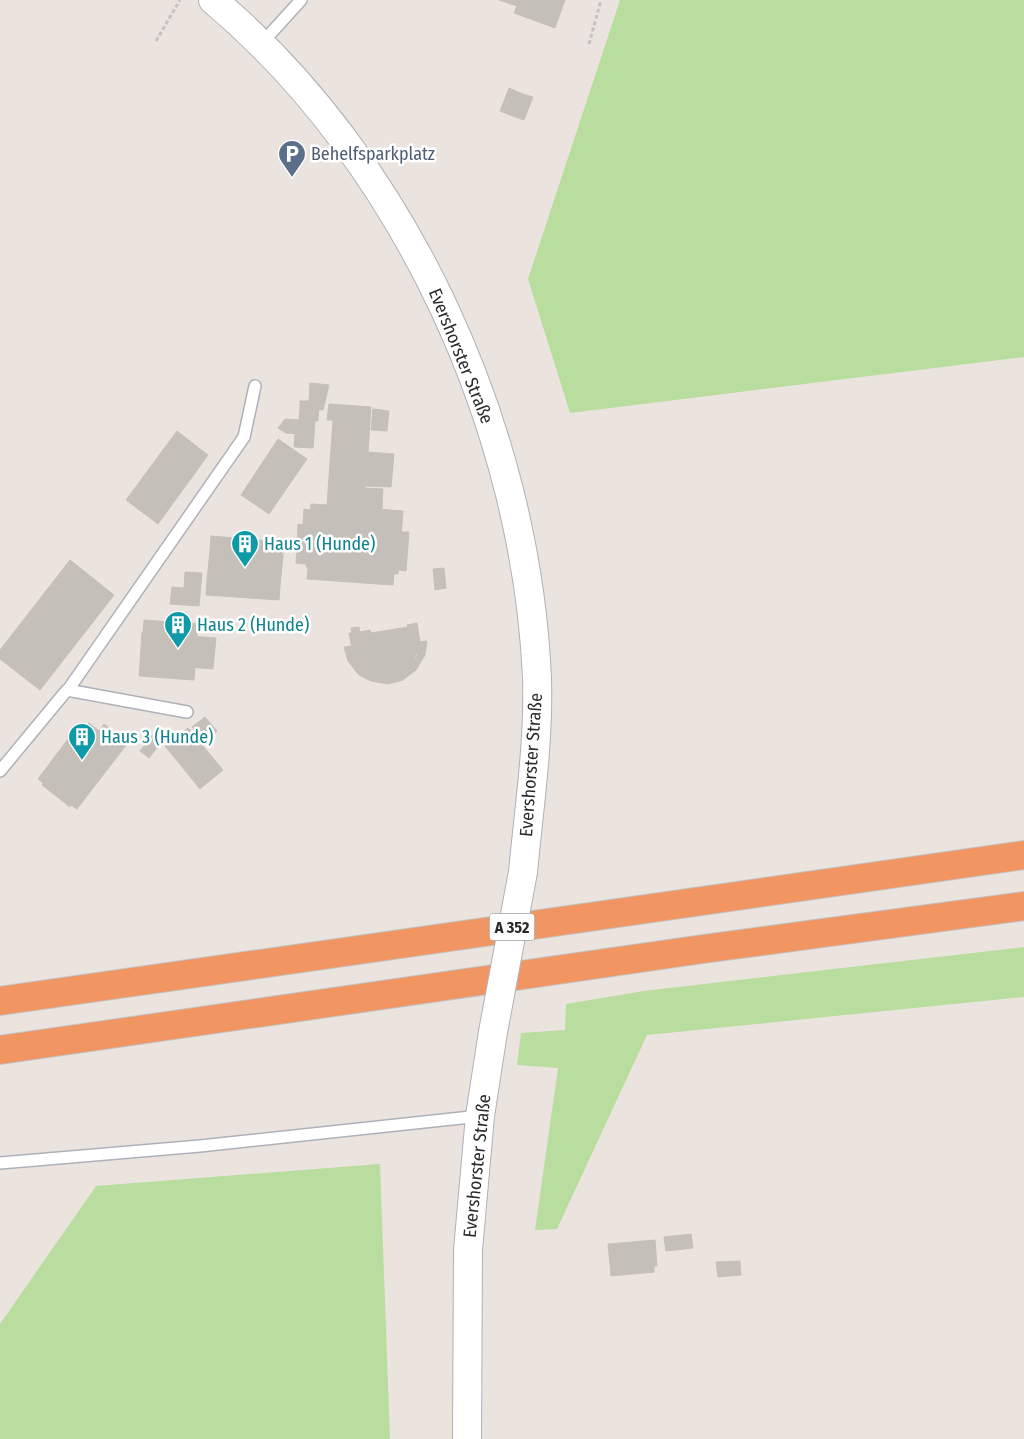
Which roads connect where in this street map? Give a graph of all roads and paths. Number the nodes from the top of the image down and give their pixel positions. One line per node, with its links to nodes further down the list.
1 (180, 0): 5 (path)
2 (214, 0): 6 (street, Evershorster Straße)
3 (301, 0): 6 (lane)
4 (601, 0): 7 (path)
5 (156, 41)
6 (262, 43): 16 (street, Evershorster Straße, bridge)
7 (589, 44)
8 (255, 386): 9 (lane)
9 (68, 690): 10 (lane); 11 (lane)
10 (186, 712)
11 (0, 772)
12 (1024, 855): 14 (highway, A 352)
13 (1024, 906): 15 (highway)
14 (0, 1001)
15 (0, 1050)
16 (480, 1116): 17 (lane); 18 (street, Evershorster Straße)
17 (0, 1162)
18 (467, 1439)

